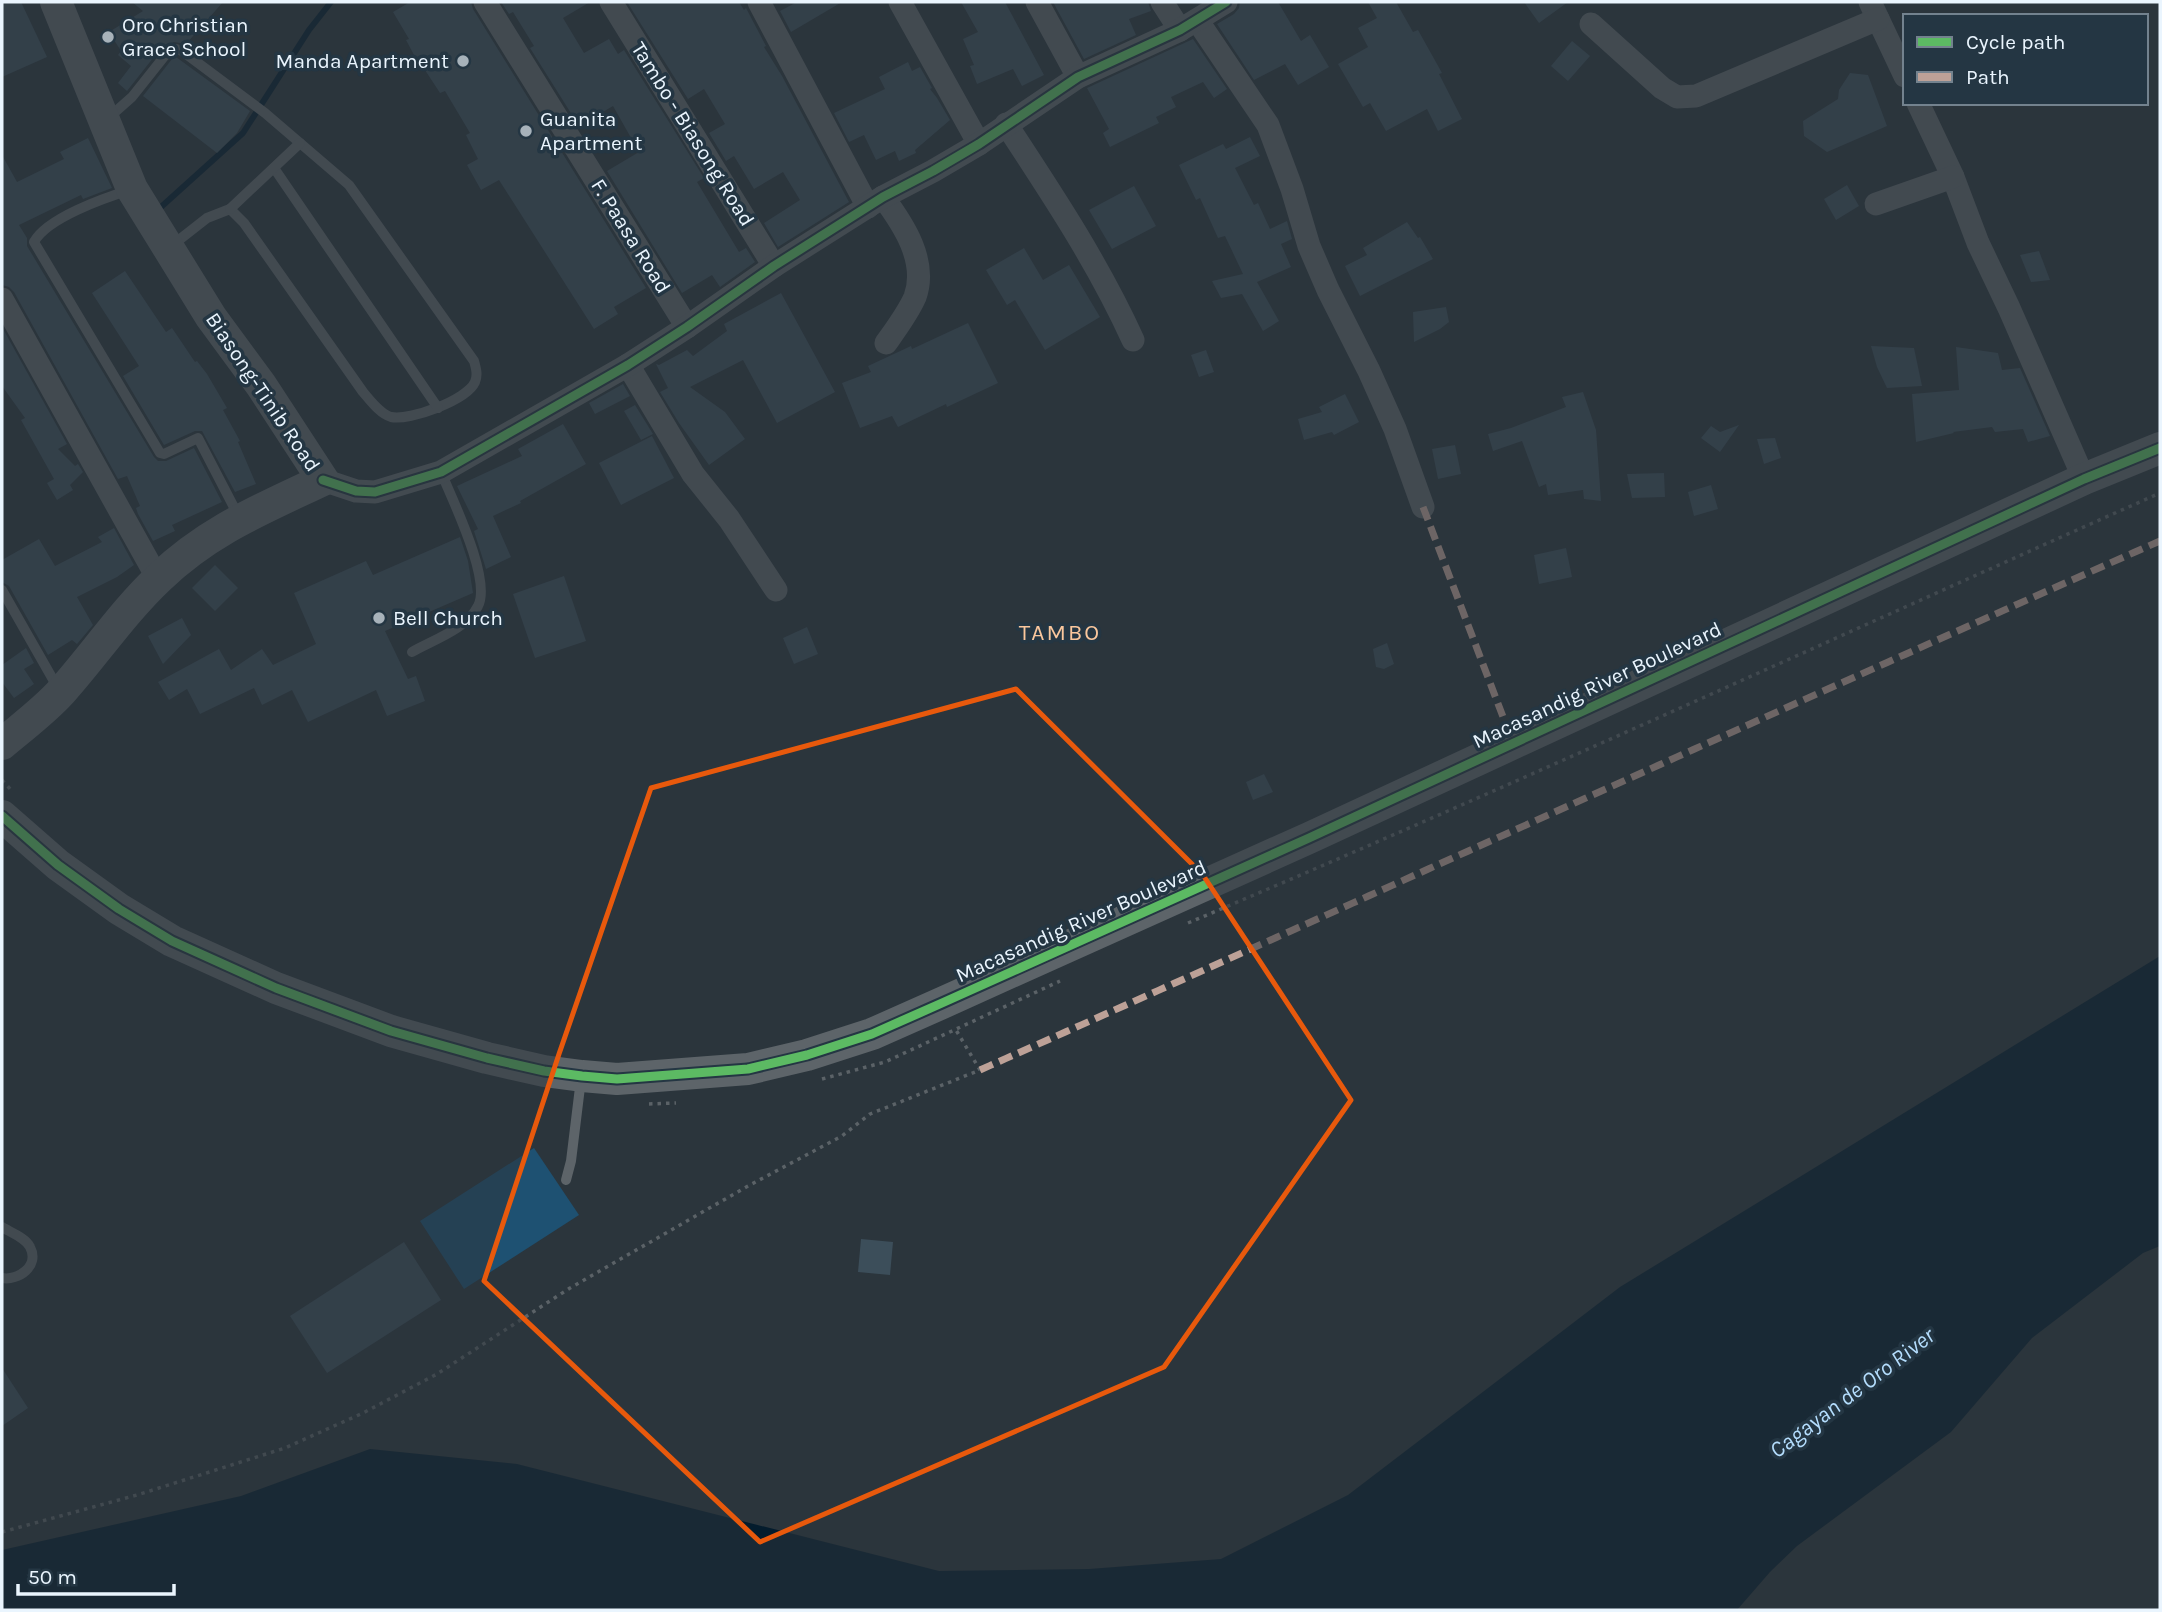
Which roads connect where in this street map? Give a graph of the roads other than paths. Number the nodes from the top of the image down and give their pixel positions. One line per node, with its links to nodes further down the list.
1 (56, 2): 15 (street, Biasong-Tinib Road)
2 (485, 2): 28 (street, F. Paasa Road)
3 (611, 2): 26 (street, Tambo - Biasong Road)
4 (759, 2): 22 (street)
5 (900, 2): 18 (street)
6 (1037, 2): 13 (street)
7 (1163, 2): 11 (street)
8 (1226, 2): 11 (street)
9 (1874, 10): 10 (street); 12 (street)
10 (1591, 24)
11 (1188, 25): 13 (street); 37 (street)
12 (1903, 72)
13 (1078, 76): 16 (street)
14 (1919, 105): 20 (street)
15 (104, 122): 17 (lane); 21 (street, Biasong-Tinib Road)
16 (1006, 124): 18 (street); 29 (street)
17 (300, 144): 19 (lane); 32 (lane)
18 (979, 144): 22 (street)
19 (274, 168): 24 (lane); 32 (lane)
20 (1953, 177): 23 (street); 35 (street)
21 (132, 189): 25 (street, Biasong-Tinib Road); 38 (lane)
22 (876, 202): 26 (street); 30 (street)
23 (1877, 204)
24 (230, 209): 25 (lane); 32 (lane)
25 (168, 248): 36 (street, Biasong-Tinib Road)
26 (774, 267): 28 (street)
27 (2, 299): 39 (street)
28 (687, 327): 31 (street)
29 (1133, 340)
30 (886, 343)
31 (628, 365): 34 (street); 41 (street)
32 (438, 408)
33 (2160, 448): 35 (street, Macasandig River Boulevard)
34 (441, 472): 36 (street); 42 (lane)
35 (2084, 479): 46 (street, Macasandig River Boulevard)
36 (323, 480): 38 (street, Biasong-Tinib Road)
37 (1423, 507)
38 (240, 519): 39 (street, Biasong-Tinib Road)
39 (158, 579): 43 (street, Biasong-Tinib Road)
40 (2, 590): 43 (lane)
41 (776, 590)
42 (412, 652)
43 (61, 693): 44 (street, Biasong-Tinib Road)
44 (2, 744)
45 (9, 806): 46 (street, Macasandig River Boulevard)
46 (582, 1076): 47 (lane)
47 (566, 1180)
48 (2, 1227): 49 (lane)
49 (2, 1278)

